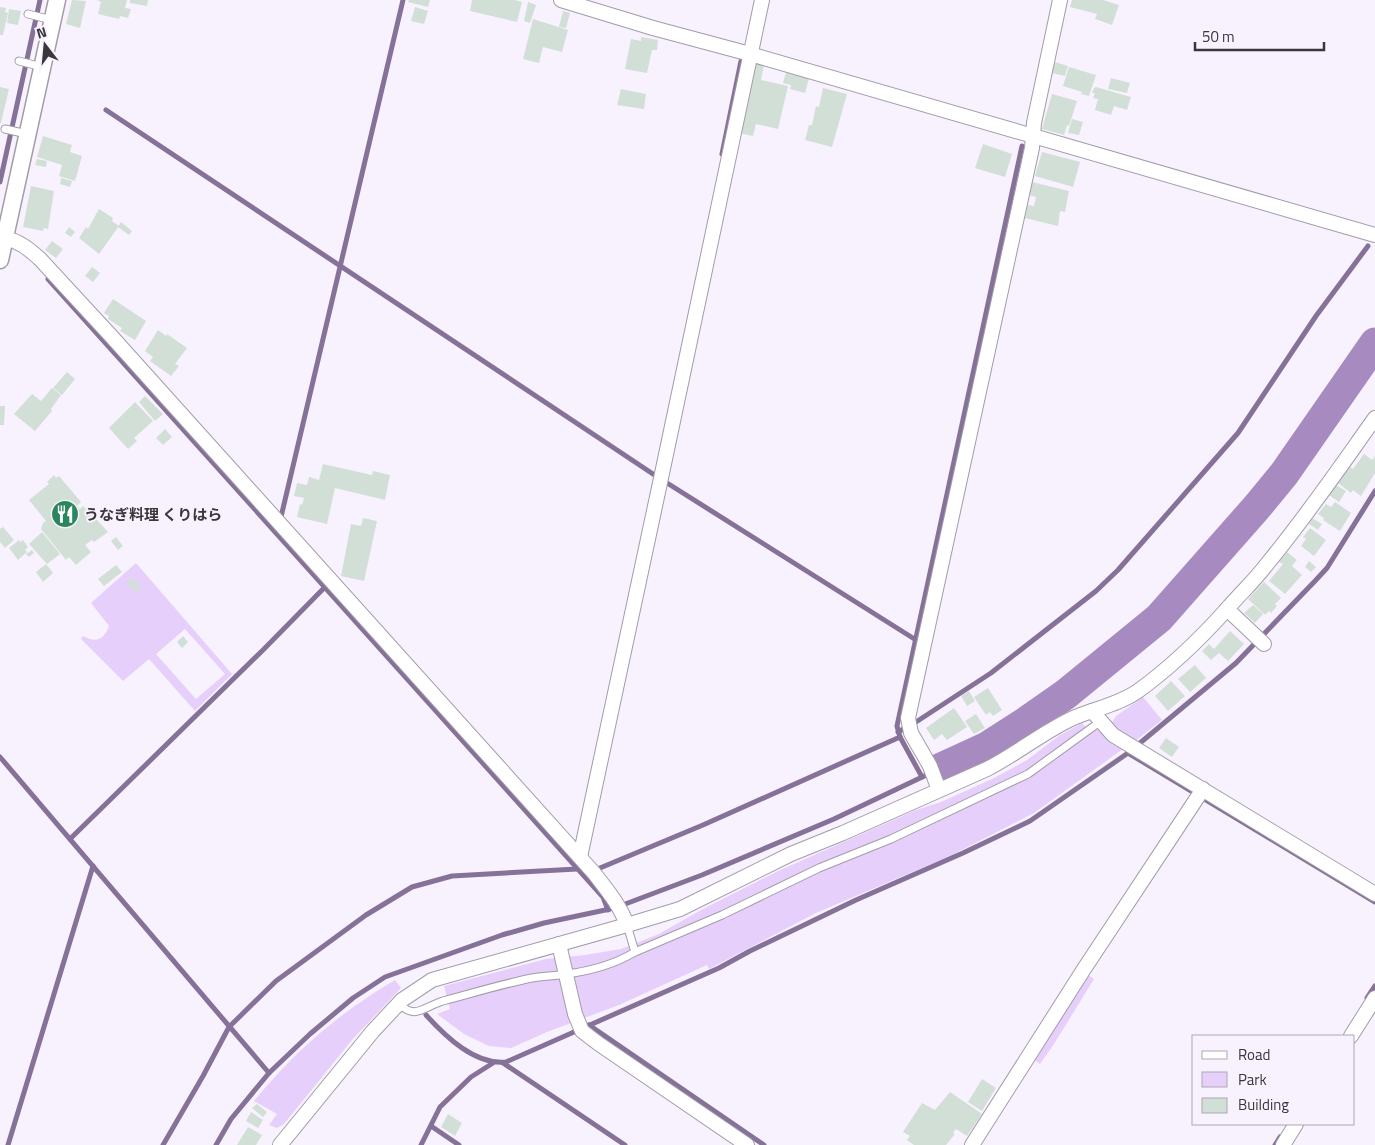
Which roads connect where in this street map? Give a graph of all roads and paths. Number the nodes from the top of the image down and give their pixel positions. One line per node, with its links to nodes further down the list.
1 (57, 0): 6 (street)
2 (561, 0): 7 (street)
3 (762, 0): 7 (street)
4 (1060, 0): 12 (street)
5 (30, 15): 6 (lane)
6 (49, 19): 9 (street)
7 (750, 54): 12 (street); 22 (street)
8 (21, 62): 9 (lane)
9 (39, 66): 11 (street)
10 (7, 130): 11 (lane)
11 (23, 133): 13 (street)
12 (1033, 135): 14 (street); 20 (street)
13 (4, 228): 15 (street); 22 (street)
14 (1375, 235)
15 (0, 260)
16 (1375, 418): 17 (street)
17 (1226, 609): 18 (street); 19 (street)
18 (1260, 641)
19 (1097, 716): 20 (street); 21 (street); 26 (lane)
20 (935, 778): 24 (street)
21 (1200, 794): 23 (street); 34 (street)
22 (580, 857): 24 (street)
23 (1375, 894)
24 (625, 920): 25 (street); 26 (lane)
25 (559, 944): 27 (street); 29 (street)
26 (635, 952): 27 (lane)
27 (566, 974): 29 (lane); 33 (street)
28 (1375, 998): 30 (street)
29 (398, 1004): 32 (street)
30 (1352, 1035)
31 (1295, 1125): 35 (street)
32 (280, 1145)
33 (747, 1145)
34 (972, 1145)
35 (1283, 1145)

